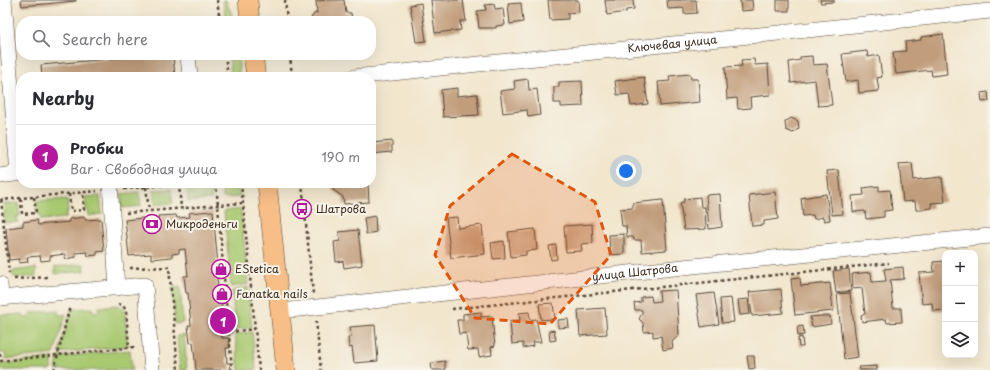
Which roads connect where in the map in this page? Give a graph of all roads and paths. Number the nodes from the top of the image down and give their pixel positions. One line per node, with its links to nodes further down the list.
1 (4, 0): 9 (street)
2 (217, 0): 6 (path)
3 (248, 0): 7 (main road)
4 (285, 0): 8 (path)
5 (990, 11): 18 (street, Ключевая улица)
6 (219, 16)
7 (250, 16)
8 (287, 16)
9 (15, 52): 19 (street)
10 (188, 60): 14 (street)
11 (226, 60): 15 (path)
12 (254, 60): 16 (main road)
13 (290, 60): 17 (path)
14 (190, 72)
15 (227, 72)
16 (255, 72)
17 (292, 72)
18 (376, 75)
19 (16, 76)
20 (16, 174): 21 (street)
21 (0, 176)
22 (106, 188): 30 (path)
23 (110, 188): 43 (street)
24 (146, 188): 38 (path)
25 (179, 188): 37 (path)
26 (216, 188): 36 (path)
27 (242, 188): 35 (path)
28 (268, 188): 52 (main road)
29 (302, 188): 49 (path)
30 (83, 193): 31 (path); 31 (path)
31 (69, 194): 32 (path)
32 (34, 197): 33 (path); 33 (path)
33 (21, 198): 34 (path)
34 (1, 200): 42 (path)
35 (243, 203): 36 (path); 55 (path)
36 (218, 205): 37 (path); 56 (path)
37 (181, 208): 38 (path)
38 (149, 211): 39 (path)
39 (121, 214)
40 (990, 236): 49 (street, улица Шатрова)
41 (890, 263): 51 (path)
42 (53, 276)
43 (117, 288): 44 (street); 57 (street)
44 (69, 292): 45 (street); 47 (path)
45 (0, 293)
46 (112, 304): 58 (path)
47 (70, 308): 48 (path); 50 (path); 60 (path)
48 (77, 308)
49 (314, 308): 52 (street, улица Шатрова); 54 (path)
50 (62, 309)
51 (450, 309)
52 (281, 311): 66 (main road)
53 (324, 323): 54 (path)
54 (316, 324): 67 (path)
55 (255, 329): 56 (path); 65 (path)
56 (229, 332): 64 (path)
57 (150, 346): 58 (path); 63 (street)
58 (129, 348): 60 (path)
59 (0, 354): 61 (path)
60 (56, 355): 61 (path); 62 (path)
61 (0, 361)
62 (54, 370)
63 (152, 370)
64 (232, 370)
65 (259, 370)
66 (286, 370)
67 (320, 370)

